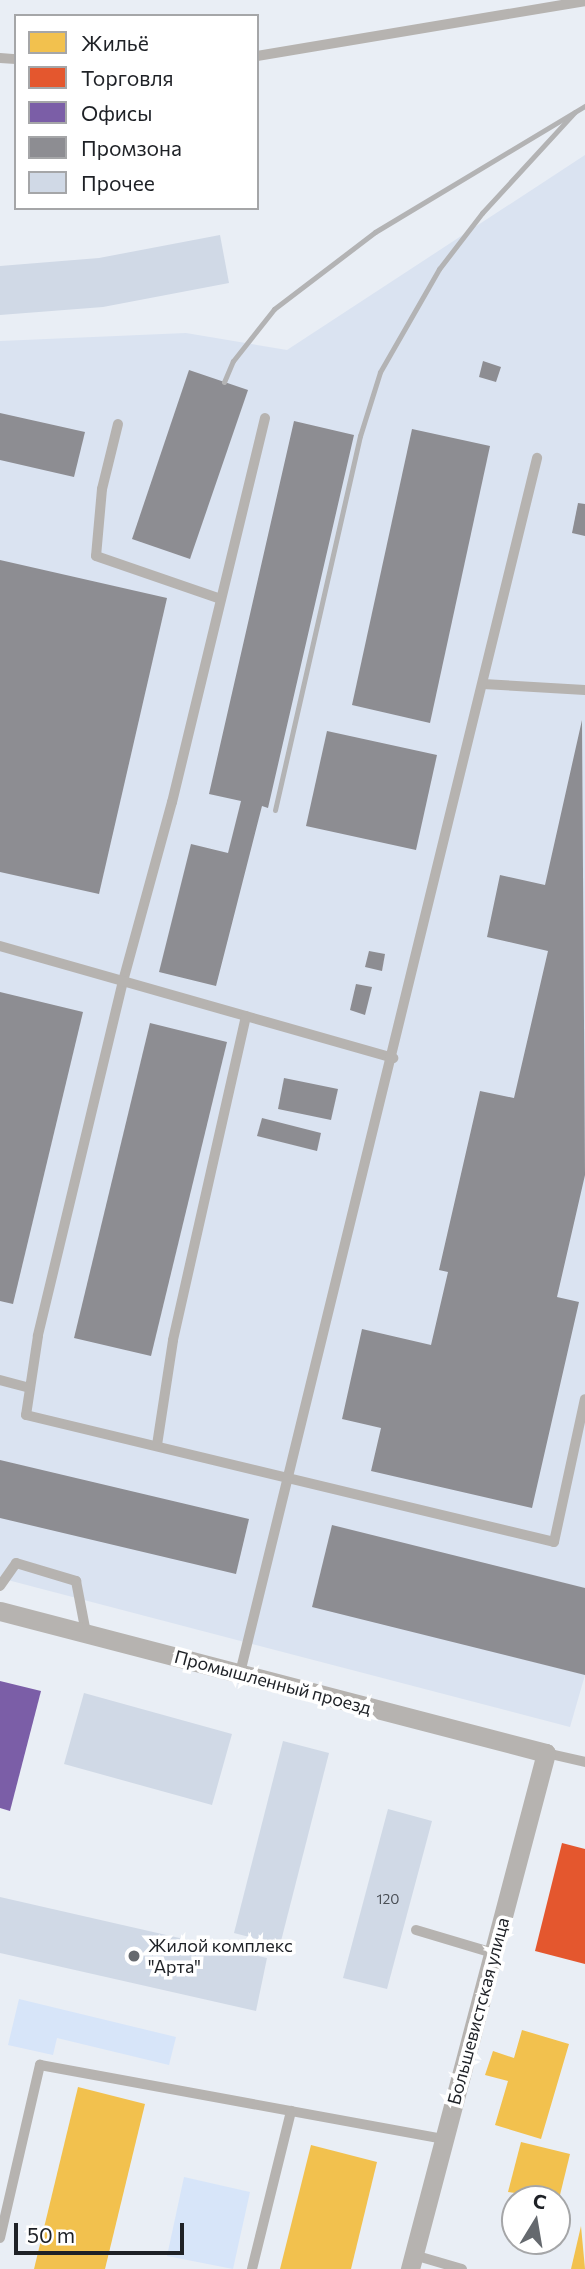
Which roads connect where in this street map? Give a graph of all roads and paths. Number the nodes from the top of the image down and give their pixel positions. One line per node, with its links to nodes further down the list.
1 (585, 1): 2 (lane)
2 (259, 56)
3 (265, 418): 6 (lane)
4 (118, 424): 6 (lane)
5 (537, 458): 7 (lane)
6 (221, 599): 10 (lane)
7 (483, 684): 8 (lane); 12 (lane)
8 (585, 690)
9 (0, 946): 10 (lane)
10 (123, 981): 11 (lane); 14 (lane)
11 (246, 1016): 12 (lane); 16 (lane)
12 (393, 1058): 17 (lane)
13 (0, 1380): 14 (lane)
14 (30, 1388): 16 (lane)
15 (585, 1399): 17 (lane)
16 (157, 1445): 17 (lane)
17 (288, 1479): 21 (lane)
18 (0, 1586): 20 (lane)
19 (0, 1611): 20 (street, Промышленный проезд)
20 (86, 1633): 21 (street, Промышленный проезд)
21 (240, 1673): 22 (street, Промышленный проезд)
22 (546, 1753): 23 (lane); 25 (street, Большевистская улица)
23 (585, 1762)
24 (416, 1930): 25 (lane)
25 (493, 1953): 27 (street, Большевистская улица)
26 (291, 2111): 27 (lane); 28 (lane); 30 (lane)
27 (444, 2139): 29 (street, Большевистская улица)
28 (0, 2238)
29 (412, 2262): 31 (lane)
30 (252, 2269)
31 (462, 2269)

